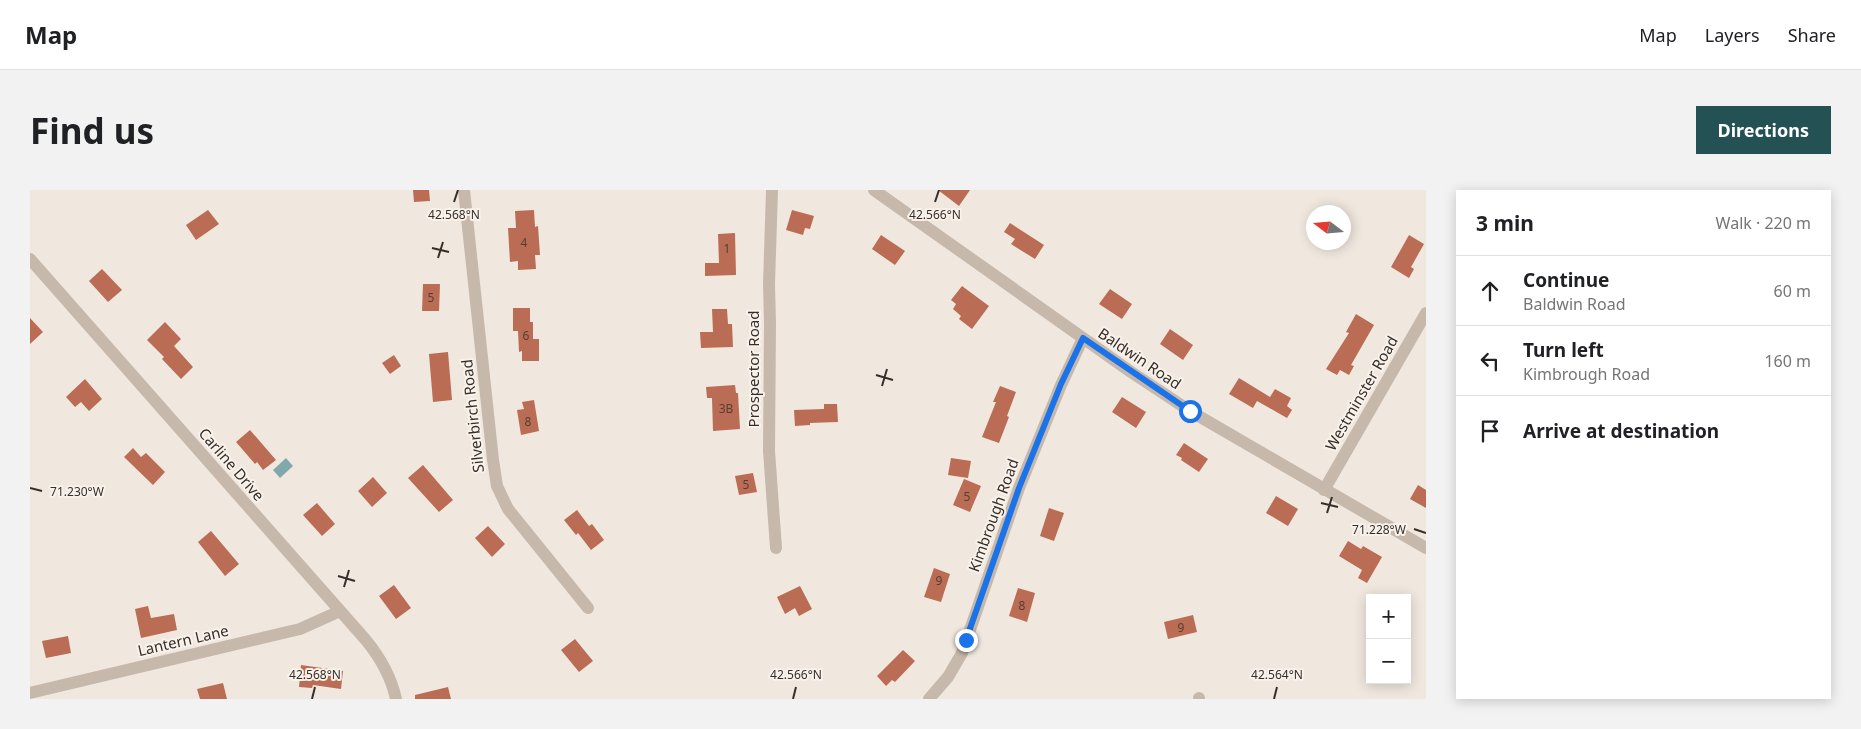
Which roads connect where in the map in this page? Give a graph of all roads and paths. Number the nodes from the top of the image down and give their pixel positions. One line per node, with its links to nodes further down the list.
1 (464, 190): 10 (street, Silverbirch Road)
2 (772, 190): 8 (street, Prospector Road)
3 (874, 190): 6 (street, Baldwin Road)
4 (30, 259): 11 (street, Carline Drive)
5 (1426, 312): 7 (street, Westminster Road)
6 (1083, 338): 7 (street, Baldwin Road); 14 (street, Kimbrough Road)
7 (1324, 490): 9 (street, Baldwin Road)
8 (776, 548)
9 (1426, 548)
10 (588, 608)
11 (340, 610): 12 (street, Lantern Lane); 13 (street, Carline Drive)
12 (30, 694)
13 (396, 699)
14 (929, 699)

